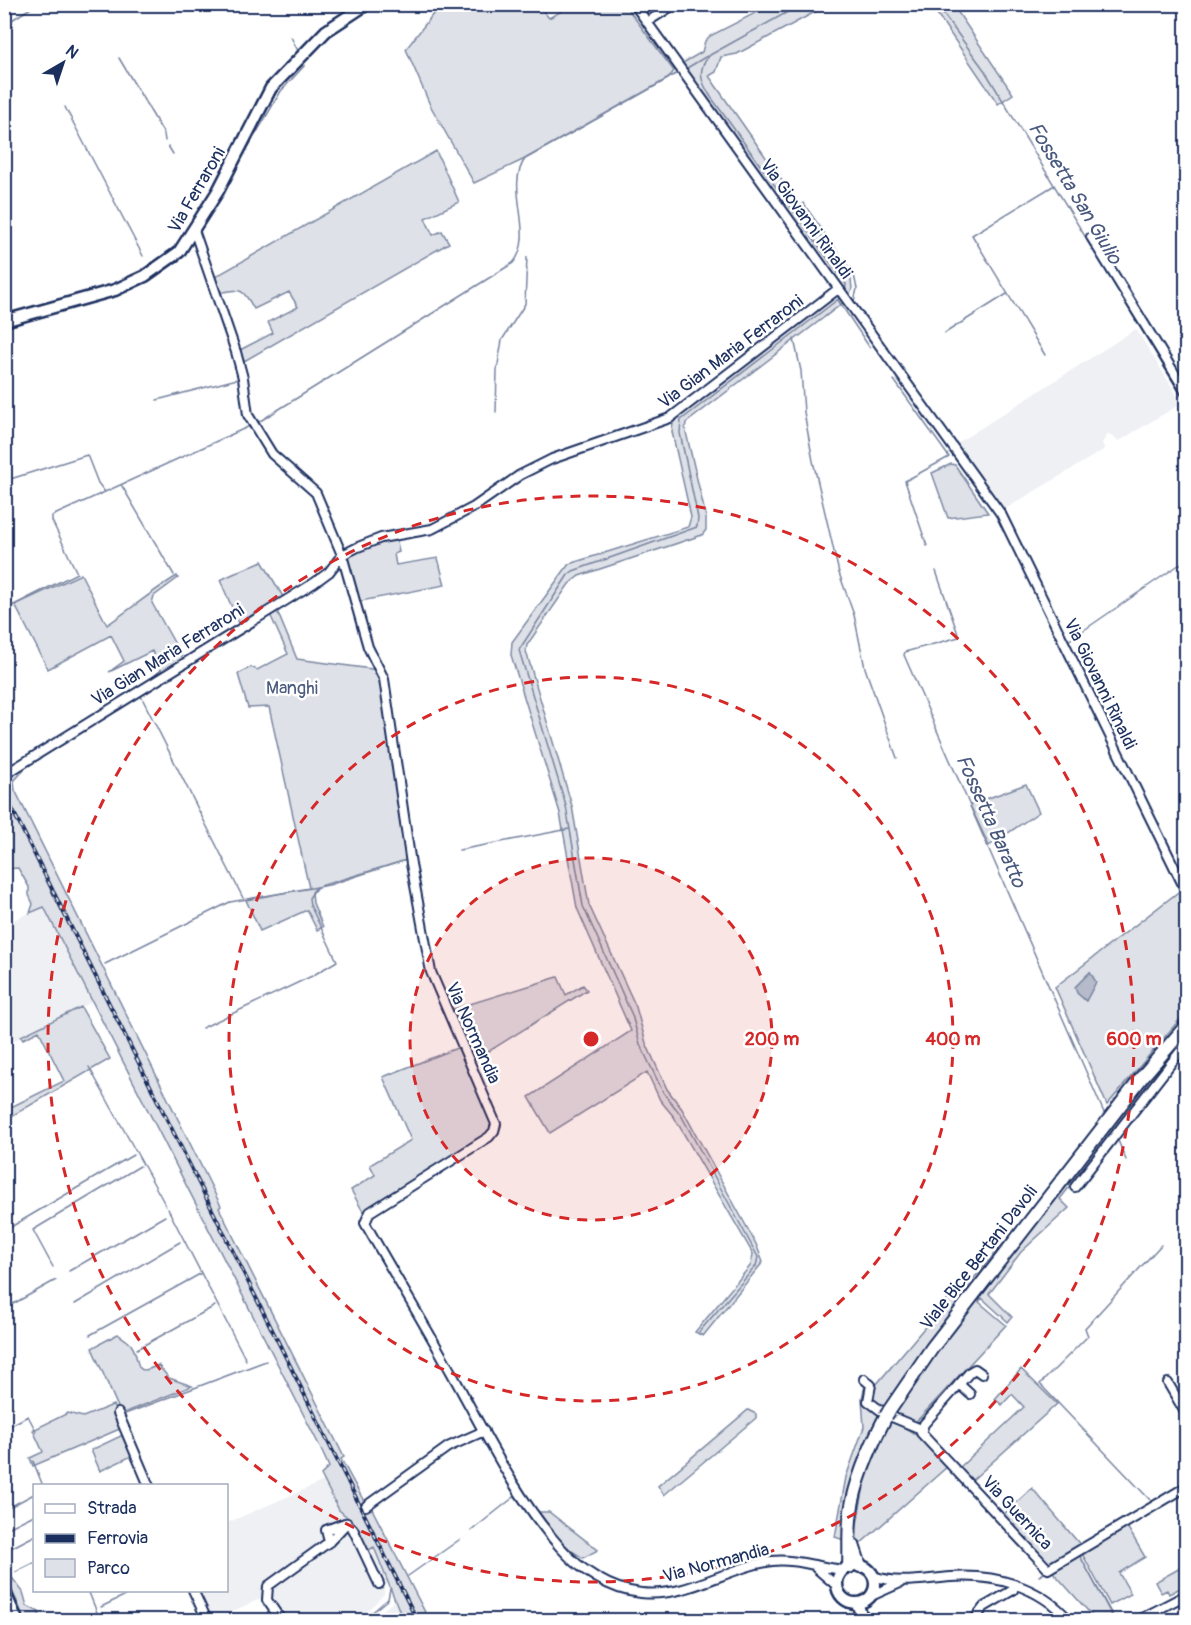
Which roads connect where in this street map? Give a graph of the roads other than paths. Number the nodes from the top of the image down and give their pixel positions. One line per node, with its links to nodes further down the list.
1 (367, 4): 5 (main road, Via Ferraroni)
2 (634, 4): 4 (street, Via Giovanni Rinaldi)
3 (675, 4): 4 (street)
4 (647, 22): 7 (street, Via Giovanni Rinaldi)
5 (194, 230): 8 (main road, Via Ferraroni); 10 (street)
6 (1091, 237): 9 (street)
7 (841, 294): 10 (street, Via Gian Maria Ferraroni); 12 (street, Via Giovanni Rinaldi)
8 (4, 321)
9 (1186, 392)
10 (342, 555): 11 (street, Via Gian Maria Ferraroni); 25 (street, Via Normandia)
11 (4, 775)
12 (1186, 891)
13 (1186, 1026): 22 (highway, Viale Bice Bertani Davoli)
14 (1186, 1044): 15 (street)
15 (1075, 1187)
16 (982, 1374): 19 (street)
17 (864, 1379): 22 (street)
18 (1168, 1383): 23 (street)
19 (959, 1384): 20 (street); 24 (street)
20 (969, 1394)
21 (118, 1413): 26 (street)
22 (887, 1413): 24 (street); 30 (highway, Viale Bice Bertani Davoli)
23 (1186, 1414)
24 (921, 1429): 27 (street, Via Guernica)
25 (484, 1431): 28 (street); 29 (street, Via Normandia)
26 (148, 1484)
27 (1186, 1487)
28 (366, 1506)
29 (815, 1567): 30 (street, Via Normandia); 34 (street)
30 (851, 1567): 31 (main road); 34 (main road)
31 (873, 1576): 32 (street); 39 (main road)
32 (901, 1583): 39 (street); 46 (street)
33 (379, 1584): 43 (street)
34 (837, 1586): 40 (main road)
35 (1013, 1590): 45 (street)
36 (4, 1591): 41 (main road)
37 (194, 1592): 42 (street)
38 (1186, 1595): 47 (street)
39 (871, 1596): 40 (main road)
40 (857, 1603): 44 (main road)
41 (17, 1620)
42 (207, 1620)
43 (280, 1620)
44 (863, 1620)
45 (974, 1620)
46 (1069, 1620)
47 (1138, 1620)

